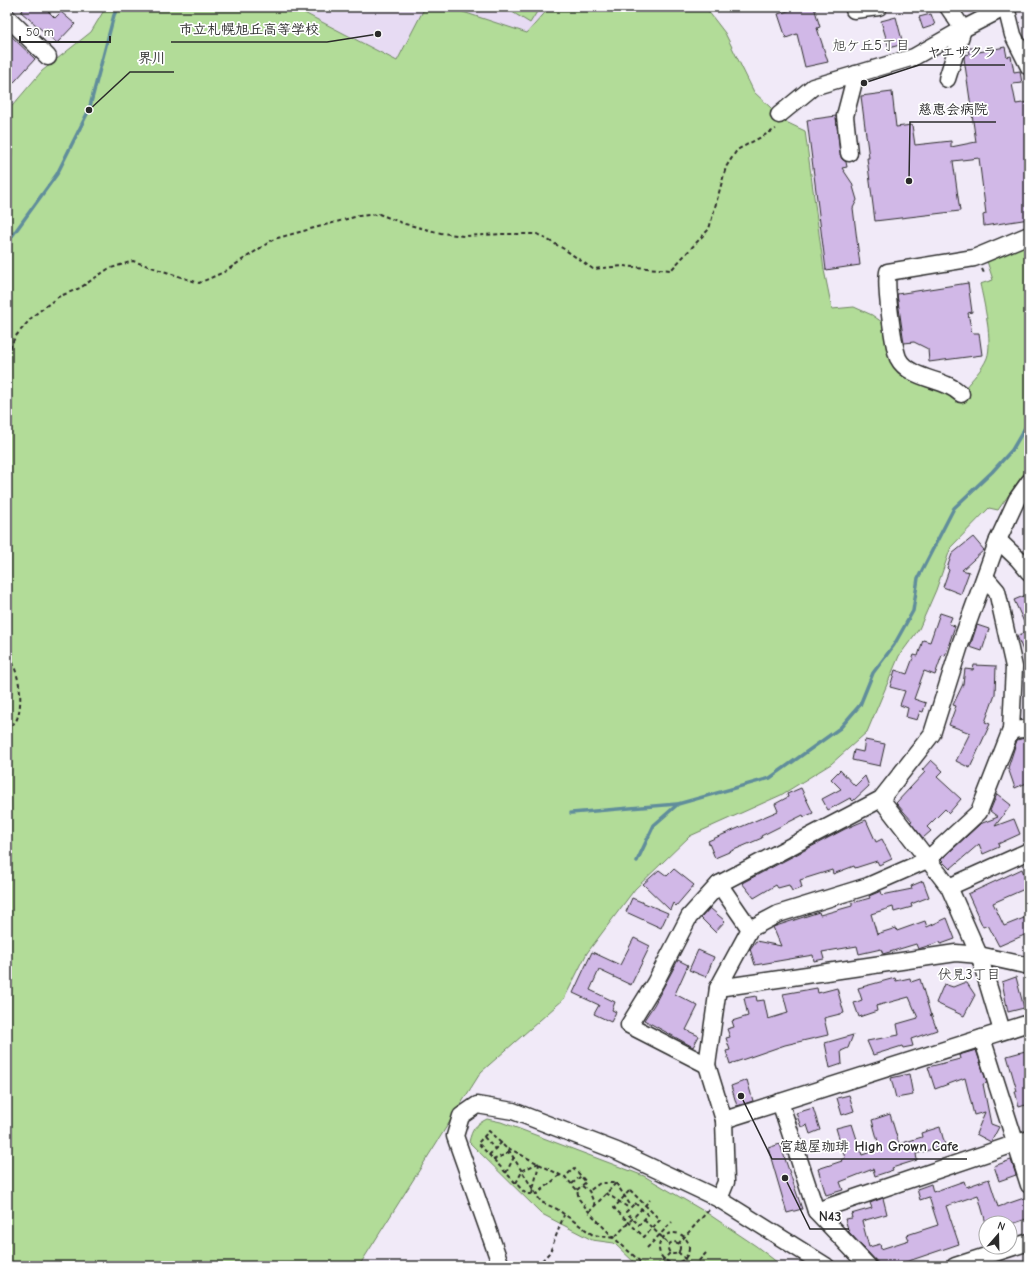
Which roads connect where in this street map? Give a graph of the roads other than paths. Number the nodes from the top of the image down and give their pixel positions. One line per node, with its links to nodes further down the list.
1 (879, 7): 4 (street)
2 (948, 7): 6 (street)
3 (1006, 7): 6 (street); 8 (street)
4 (854, 10)
5 (7, 17): 7 (street)
6 (963, 29): 9 (street); 10 (street)
7 (48, 57)
8 (1029, 67)
9 (856, 74): 11 (street); 12 (street)
10 (947, 79)
11 (779, 115)
12 (849, 153)
13 (1029, 235): 14 (street)
14 (961, 394)
15 (1029, 482): 16 (street)
16 (998, 540): 17 (street); 18 (street)
17 (1029, 572)
18 (985, 578): 20 (street); 21 (street)
19 (1029, 727): 20 (street)
20 (1011, 730): 23 (street)
21 (881, 800): 23 (street); 24 (street)
22 (1029, 851): 25 (street)
23 (927, 860): 25 (street); 26 (street)
24 (719, 884): 26 (street); 33 (street)
25 (949, 887): 27 (street)
26 (750, 929): 29 (street)
27 (979, 955): 28 (street); 29 (street); 31 (street)
28 (1029, 966)
29 (718, 988): 33 (street)
30 (1029, 1023): 31 (street)
31 (1002, 1032): 32 (street)
32 (982, 1038): 34 (street); 36 (street)
33 (707, 1065): 35 (street)
34 (780, 1102): 35 (street); 39 (street)
35 (724, 1120): 38 (street)
36 (1022, 1142): 37 (street); 39 (street)
37 (1029, 1185)
38 (719, 1199): 41 (street); 42 (street)
39 (816, 1211): 43 (street)
40 (1029, 1242): 44 (street)
41 (501, 1266)
42 (826, 1266)
43 (868, 1266)
44 (955, 1266)

